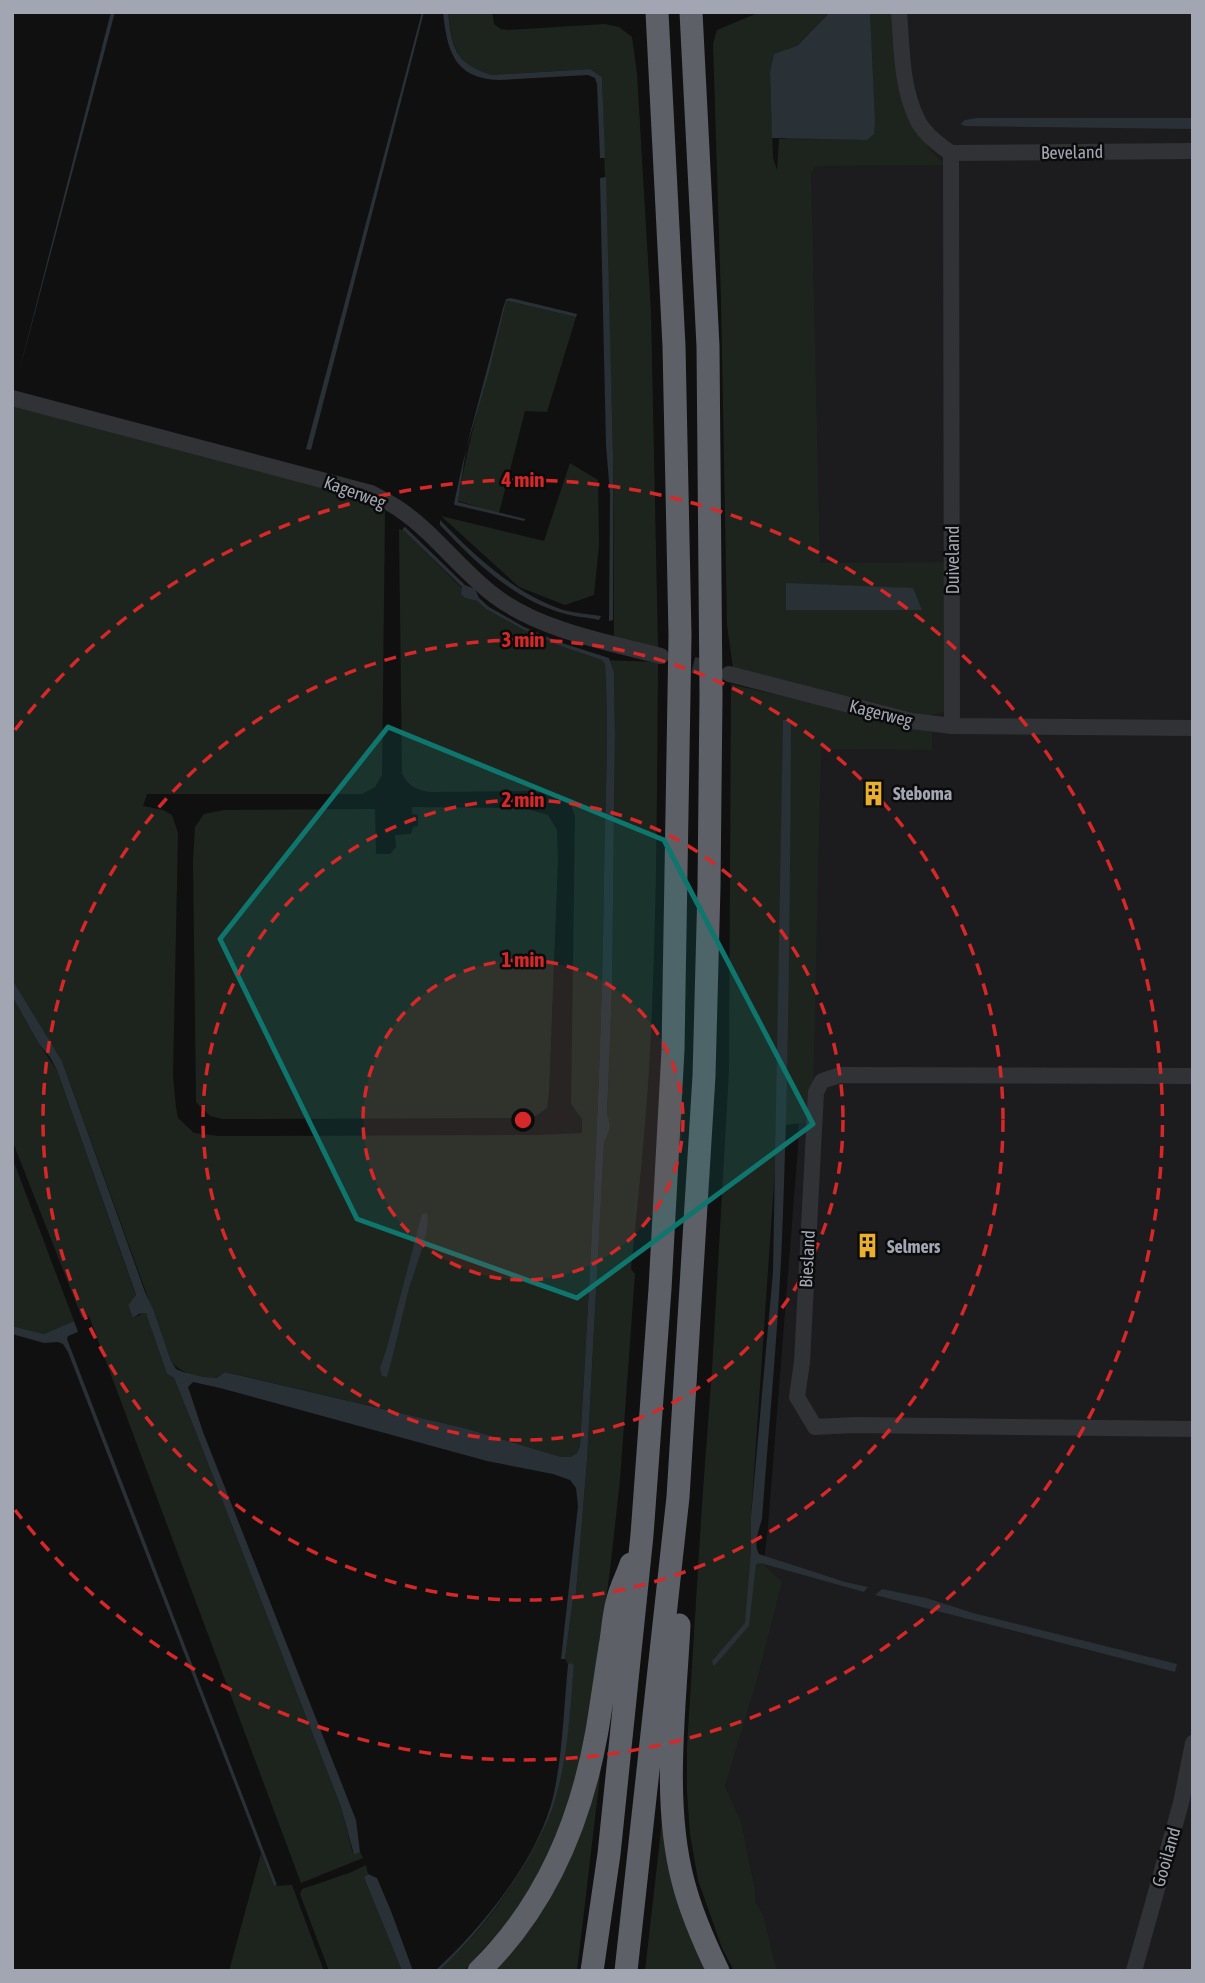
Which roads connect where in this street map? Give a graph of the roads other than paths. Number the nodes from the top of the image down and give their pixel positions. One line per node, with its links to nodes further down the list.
1 (657, 12): 14 (highway)
2 (691, 12): 13 (highway)
3 (900, 12): 5 (street)
4 (1193, 151): 5 (street, Beveland)
5 (951, 153): 9 (street, Duiveland)
6 (12, 398): 7 (street, Kagerweg)
7 (661, 656)
8 (729, 674): 9 (street, Kagerweg)
9 (952, 726): 10 (street)
10 (1193, 728)
11 (1193, 1076): 12 (street, Biesland)
12 (1193, 1429)
13 (678, 1497): 19 (highway); 20 (highway)
14 (642, 1535): 17 (highway); 18 (highway)
15 (1193, 1743): 16 (street, Gooiland)
16 (1187, 1805): 21 (street, Gooiland)
17 (480, 1971)
18 (592, 1971)
19 (626, 1971)
20 (718, 1971)
21 (1135, 1971)

